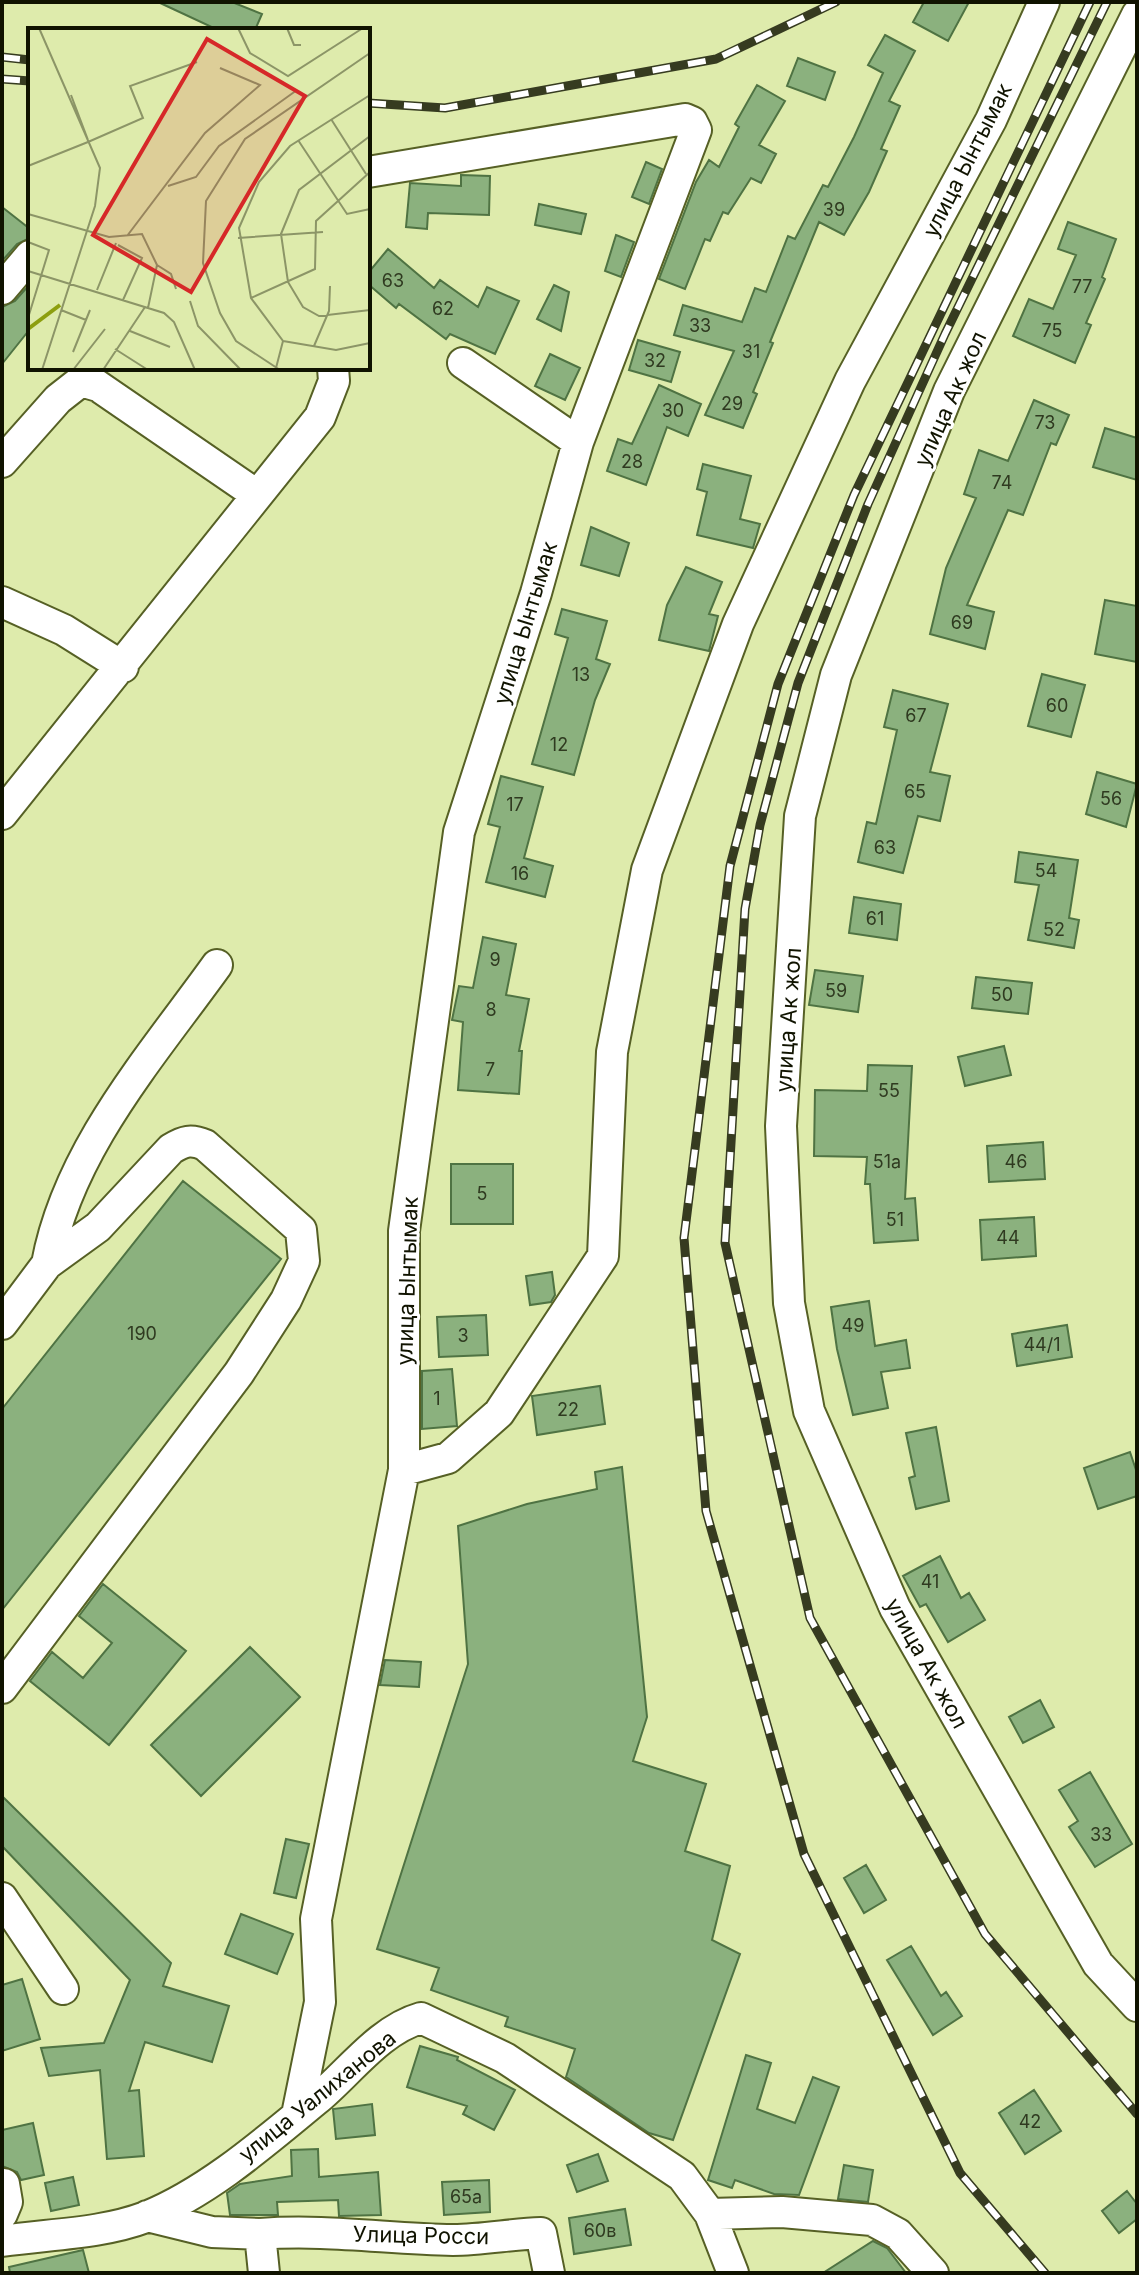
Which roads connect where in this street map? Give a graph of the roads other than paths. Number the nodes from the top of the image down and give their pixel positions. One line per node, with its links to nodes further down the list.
1 (1044, 2): 17 (street, улица Ынтымак)
2 (1137, 15): 21 (street, улица Ак жол)
3 (370, 172): 8 (street, улица Ынтымак)
4 (28, 258): 5 (street)
5 (2, 289)
6 (463, 363): 8 (street)
7 (333, 370): 10 (street)
8 (578, 442): 17 (street, улица Ынтымак)
9 (2, 462): 10 (street)
10 (257, 495): 12 (street)
11 (2, 602): 12 (street)
12 (123, 667): 13 (street)
13 (2, 814)
14 (217, 965): 15 (street)
15 (47, 1264): 16 (street); 18 (street)
16 (2, 1324)
17 (404, 1470): 22 (street, улица Ынтымак)
18 (2, 1688)
19 (2, 1898): 20 (street)
20 (63, 1989)
21 (1137, 2006)
22 (297, 2115): 23 (street, улица Уалиханова); 24 (street, улица Уалиханова)
23 (710, 2214): 29 (street, улица Уалиханова); 30 (street)
24 (147, 2216): 25 (street, Улица Росси); 26 (street, улица Уалиханова)
25 (260, 2234): 27 (street); 28 (street, Улица Росси)
26 (2, 2241)
27 (264, 2273)
28 (549, 2273)
29 (733, 2273)
30 (933, 2273)

